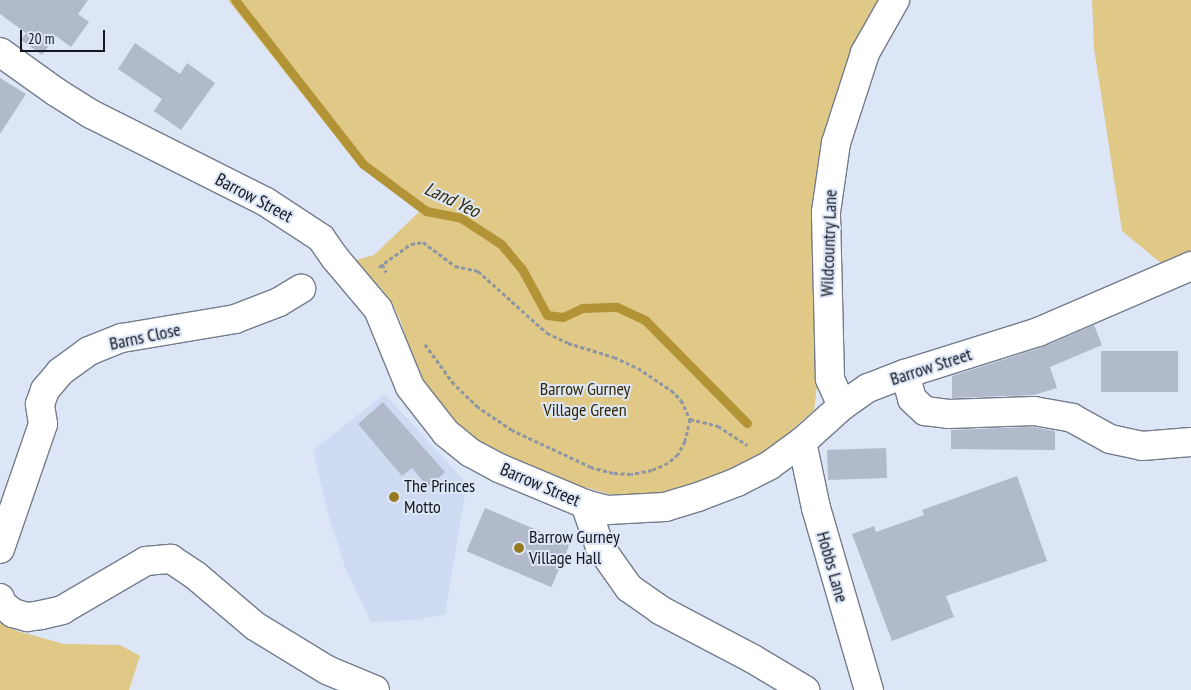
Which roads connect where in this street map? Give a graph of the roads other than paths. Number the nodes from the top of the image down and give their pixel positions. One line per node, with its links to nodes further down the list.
1 (895, 0): 6 (main road, Wildcountry Lane)
2 (0, 52): 9 (main road, Barrow Street)
3 (1191, 266): 5 (main road, Barrow Street)
4 (301, 289): 10 (main road, Barns Close)
5 (905, 374): 6 (main road, Barrow Street); 8 (main road)
6 (842, 406): 7 (main road, Barrow Street)
7 (802, 442): 9 (main road, Barrow Street); 14 (main road, Hobbs Lane)
8 (1191, 442)
9 (585, 504): 13 (main road)
10 (0, 549)
11 (0, 598): 12 (main road)
12 (375, 690)
13 (805, 690)
14 (869, 690)

